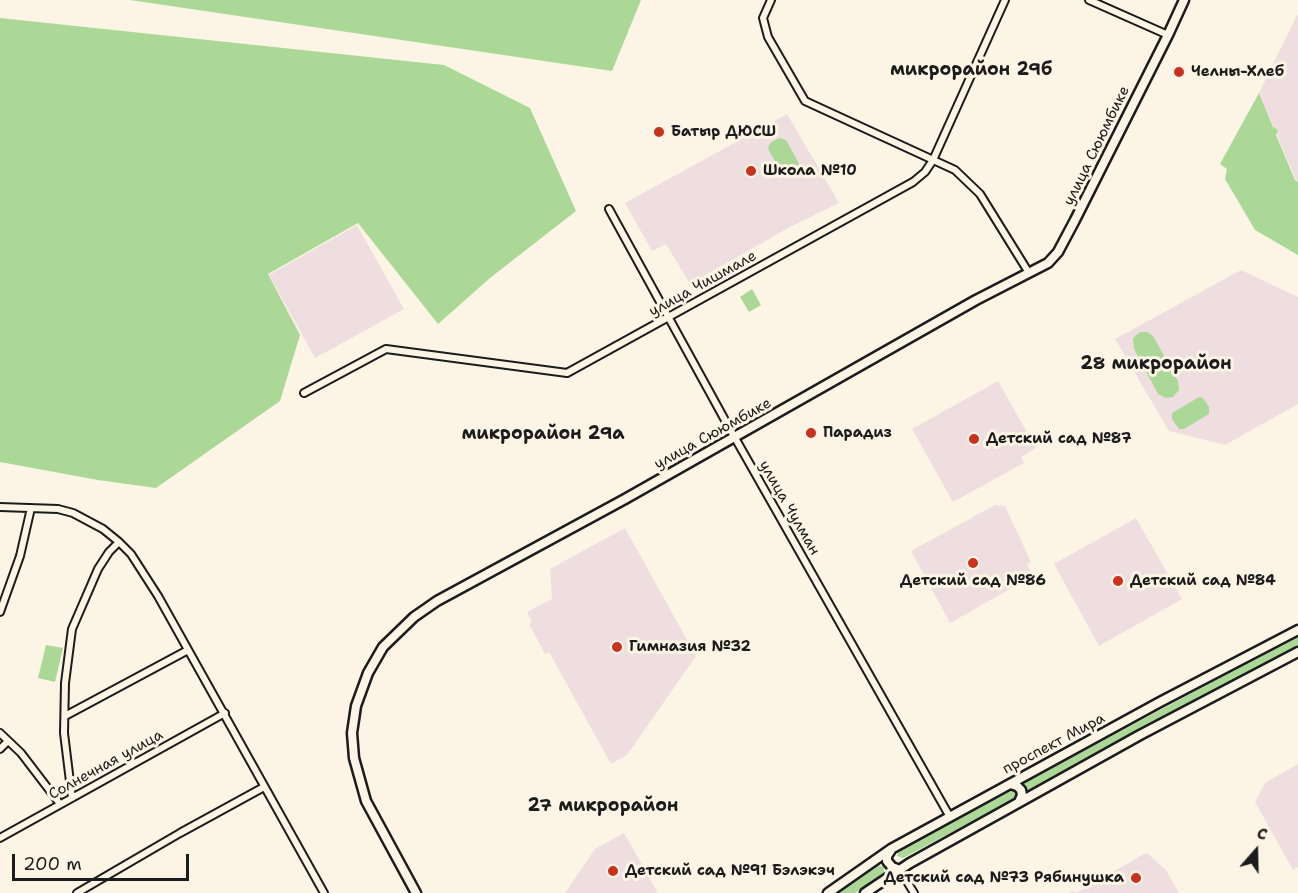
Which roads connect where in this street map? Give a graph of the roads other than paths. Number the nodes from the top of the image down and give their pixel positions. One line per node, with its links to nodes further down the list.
1 (771, 0): 8 (street)
2 (1005, 0): 8 (street, улица Чишмале)
3 (1089, 0): 7 (street)
4 (1184, 0): 6 (street)
5 (1189, 0): 6 (street)
6 (1179, 12): 7 (street, улица Сююмбике)
7 (1168, 35): 10 (street, улица Сююмбике)
8 (933, 160): 10 (street); 11 (street, улица Чишмале)
9 (609, 209): 11 (street, улица Чулман)
10 (1029, 273): 13 (street, улица Сююмбике)
11 (668, 318): 12 (street, улица Чишмале); 13 (street, улица Чулман)
12 (304, 393)
13 (735, 438): 31 (street, улица Чулман); 37 (street, улица Сююмбике)
14 (0, 507): 15 (street)
15 (31, 508): 16 (street); 17 (street)
16 (120, 542): 19 (street); 22 (street)
17 (0, 612)
18 (1298, 630): 26 (street, проспект Мира)
19 (188, 650): 21 (street); 22 (street)
20 (1298, 652): 29 (street)
21 (225, 713): 27 (street); 28 (street, Солнечная улица)
22 (65, 716): 28 (street)
23 (0, 733): 24 (street)
24 (8, 741): 25 (street); 30 (street)
25 (0, 749)
26 (1010, 784): 29 (street); 31 (street, проспект Мира)
27 (264, 787): 35 (street); 36 (street)
28 (72, 798): 30 (street, Солнечная улица)
29 (1018, 803): 34 (street)
30 (60, 804): 32 (street, Солнечная улица)
31 (950, 818): 33 (street, проспект Мира)
32 (0, 838)
33 (891, 849): 34 (street); 38 (street, проспект Мира)
34 (900, 870): 39 (street); 40 (street)
35 (77, 893)
36 (324, 893)
37 (416, 893)
38 (828, 893)
39 (865, 893)
40 (914, 893)

